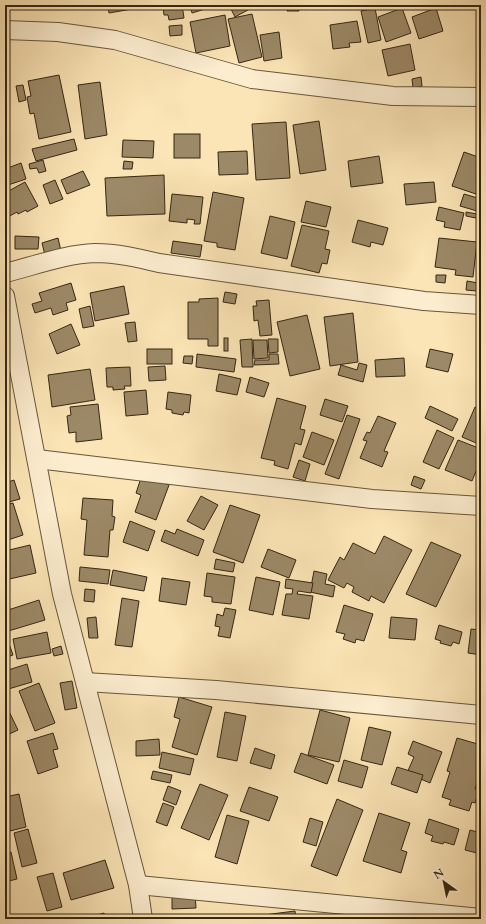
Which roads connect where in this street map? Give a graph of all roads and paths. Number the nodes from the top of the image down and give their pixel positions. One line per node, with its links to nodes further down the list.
1 (5, 30): 2 (street)
2 (481, 97)
3 (5, 273): 5 (street)
4 (5, 296): 6 (street)
5 (481, 305)
6 (37, 459): 7 (street); 8 (street)
7 (481, 506)
8 (85, 682): 9 (street); 10 (street)
9 (481, 715)
10 (138, 885): 11 (street); 12 (street)
11 (481, 918)
12 (143, 919)

